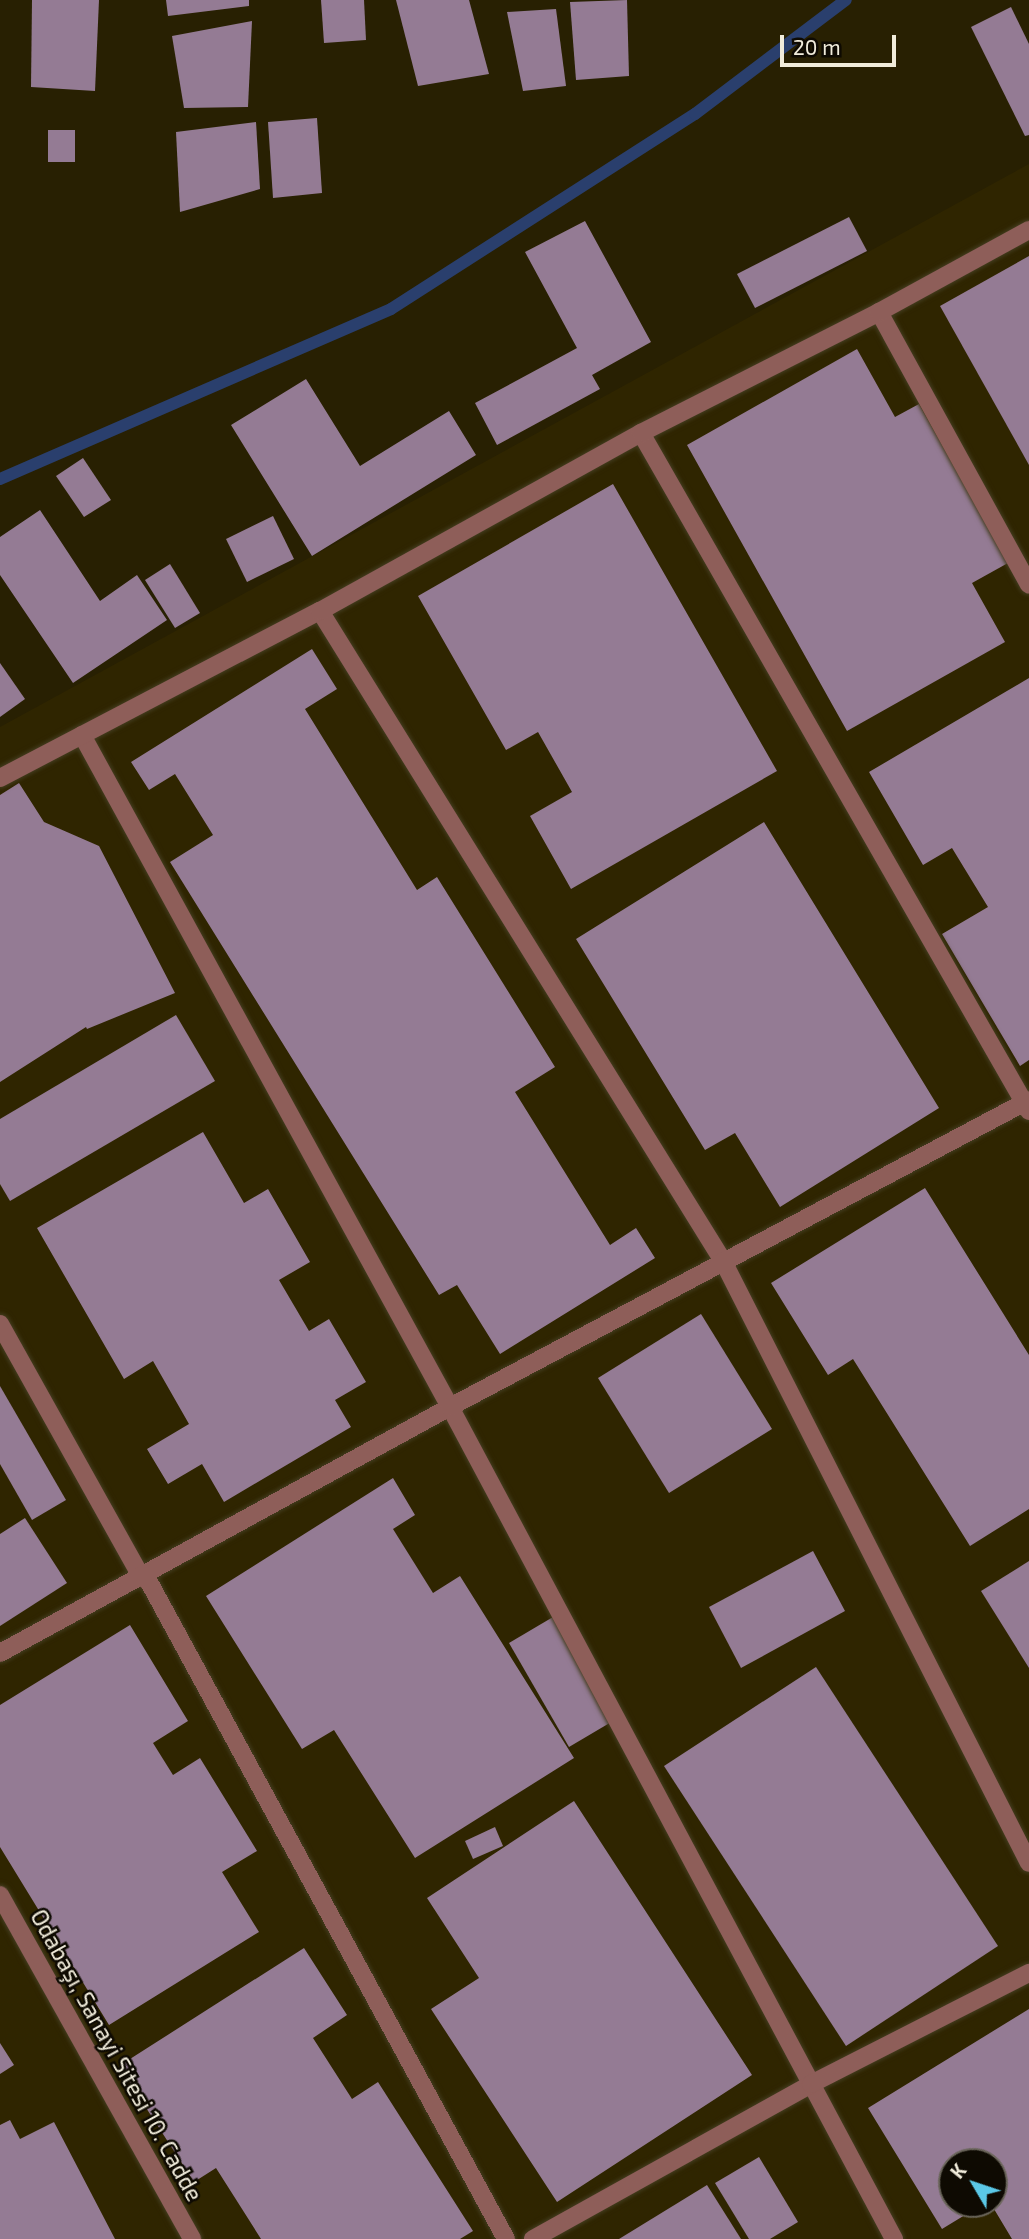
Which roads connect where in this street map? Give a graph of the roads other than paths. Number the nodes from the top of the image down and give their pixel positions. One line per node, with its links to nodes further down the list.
1 (1029, 230): 2 (street)
2 (879, 312): 3 (street); 4 (street)
3 (641, 433): 5 (street); 8 (street)
4 (1029, 585)
5 (320, 611): 6 (street); 9 (street)
6 (82, 735): 7 (street); 11 (street)
7 (0, 778)
8 (1027, 1104): 9 (street)
9 (723, 1261): 11 (street); 14 (street)
10 (0, 1324): 12 (street)
11 (450, 1407): 12 (street); 17 (street)
12 (141, 1576): 13 (street); 19 (street)
13 (0, 1653)
14 (1029, 1863)
15 (0, 1895): 18 (street, Odabaşı, Sanayi Sitesi 10. Cadde)
16 (1029, 1973): 17 (street)
17 (811, 2084): 20 (street); 21 (street)
18 (192, 2239)
19 (506, 2239)
20 (533, 2239)
21 (894, 2239)

